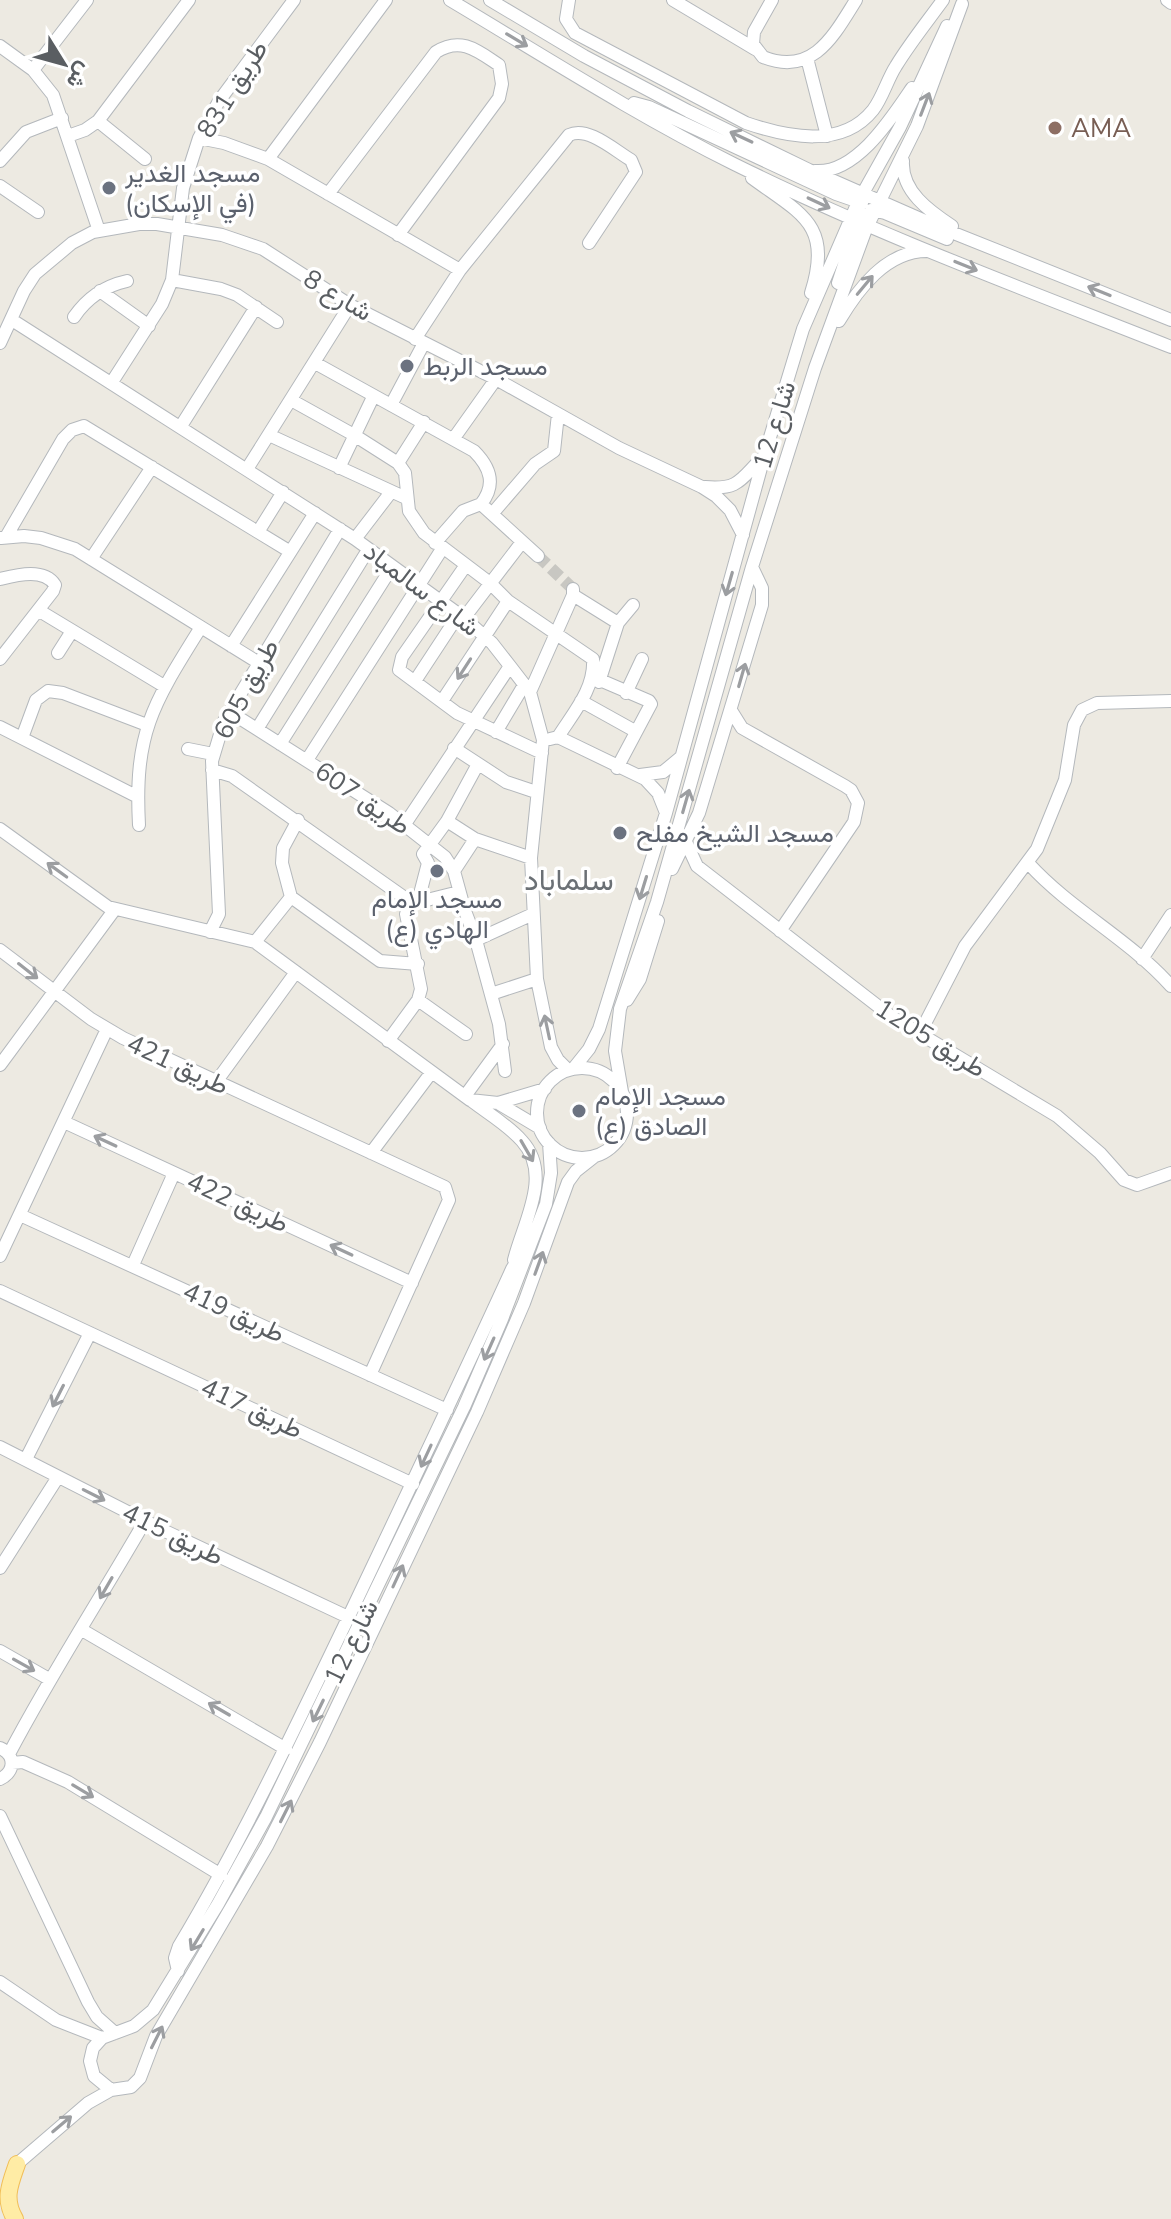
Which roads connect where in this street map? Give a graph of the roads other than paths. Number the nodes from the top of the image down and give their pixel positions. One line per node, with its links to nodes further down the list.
1 (189, 0): 20 (street)
2 (294, 0): 23 (street, طريق 831)
3 (386, 0): 26 (street)
4 (450, 0): 18 (street, one-way to 18)
5 (490, 0): 29 (street, one-way to 5)
6 (569, 0): 22 (street)
7 (673, 0): 14 (street)
8 (772, 0): 14 (street)
9 (856, 0): 15 (street)
10 (943, 0): 22 (street)
11 (83, 1): 17 (street)
12 (963, 2): 16 (street, شارع 12); 24 (street, شارع 12, one-way to 12)
13 (0, 46): 17 (street)
14 (755, 49): 15 (street)
15 (807, 58): 22 (street)
16 (929, 62): 29 (street); 32 (street, شارع 12)
17 (33, 70): 19 (street)
18 (614, 98): 28 (street); 32 (street)
19 (62, 118): 21 (street); 27 (street)
20 (98, 121): 21 (street); 25 (street)
21 (68, 136): 35 (street)
22 (827, 136)
23 (199, 138): 26 (street); 34 (street, طريق 831)
24 (907, 148): 32 (street, شارع 12); 38 (street)
25 (145, 159)
26 (268, 159): 31 (street)
27 (0, 161)
28 (734, 164): 32 (street, one-way to 32); 52 (street)
29 (809, 170): 32 (street)
30 (0, 186): 33 (street)
31 (328, 194): 36 (street); 36 (street)
32 (864, 209): 38 (street); 39 (street); 40 (street); 52 (street, شارع 12); 56 (street, شارع 12); 63 (street)
33 (38, 212)
34 (178, 226): 35 (street, شارع 8); 42 (street, طريق 831); 45 (street, شارع 8)
35 (99, 231): 48 (street, شارع 8)
36 (398, 235): 41 (street)
37 (589, 243): 41 (street)
38 (989, 247): 40 (street)
39 (930, 251): 55 (street, one-way to 55); 56 (street, one-way to 39)
40 (1038, 267): 49 (street, one-way to 40)
41 (460, 270): 53 (street)
42 (172, 280): 46 (street); 51 (street, طريق 831)
43 (127, 281): 44 (street)
44 (100, 291): 47 (street); 51 (street)
45 (350, 305): 53 (street, شارع 8); 57 (street)
46 (256, 307): 50 (street); 66 (street)
47 (74, 317)
48 (12, 320): 54 (street, شارع 8); 59 (street, شارع سالمباد)
49 (1171, 320)
50 (277, 322)
51 (149, 326): 59 (street, طريق 831)
52 (803, 329): 70 (street, شارع 12)
53 (419, 341): 58 (street, شارع 8); 62 (street)
54 (0, 343)
55 (1171, 347)
56 (824, 348): 63 (street, شارع 12)
57 (315, 363): 60 (street); 61 (street)
58 (496, 379): 64 (street, شارع 8); 69 (street)
59 (112, 382): 66 (street, شارع سالمباد)
60 (373, 397): 62 (street); 68 (street)
61 (291, 400): 67 (street); 68 (street)
62 (391, 405): 65 (street)
63 (803, 408): 95 (street, شارع 12)
64 (558, 414): 75 (street, شارع 8); 81 (street)
65 (424, 422): 69 (street); 71 (street)
66 (181, 426): 74 (street, شارع سالمباد)
67 (269, 435): 73 (street); 74 (street)
68 (354, 435): 71 (street); 73 (street)
69 (454, 438): 79 (street)
70 (764, 457): 75 (street); 84 (street, شارع 12)
71 (398, 463): 78 (street)
72 (152, 467): 83 (street); 85 (street); 92 (street)
73 (339, 468): 77 (street)
74 (247, 469): 76 (street, شارع سالمباد)
75 (702, 487): 84 (street, شارع 8)
76 (283, 492): 80 (street, شارع سالمباد); 83 (street)
77 (391, 492): 78 (street); 86 (street)
78 (406, 498): 88 (street)
79 (481, 504): 81 (street); 88 (street)
80 (315, 513): 82 (street, شارع سالمباد); 90 (street)
81 (492, 514): 87 (street)
82 (340, 529): 86 (street, شارع سالمباد); 115 (street, طريق 605)
83 (258, 532): 90 (street)
84 (743, 535): 142 (street, شارع 12, one-way to 142)
85 (3, 537): 92 (street)
86 (355, 539): 89 (street, شارع سالمباد)
87 (522, 542): 91 (street); 97 (street)
88 (439, 546): 93 (street); 98 (street)
89 (368, 550): 94 (street, شارع سالمباد); 130 (street)
90 (289, 551): 110 (street)
91 (538, 556)
92 (91, 559): 105 (street)
93 (466, 565): 97 (street); 99 (street)
94 (392, 567): 98 (street, شارع سالمباد); 137 (street)
95 (752, 567): 126 (street, one-way to 95); 189 (street, شارع 12, one-way to 95)
96 (0, 579): 102 (street)
97 (490, 583): 100 (street); 103 (street)
98 (420, 584): 99 (street, شارع سالمباد); 109 (street)
99 (442, 600): 103 (street, شارع سالمباد); 114 (street)
100 (508, 601): 107 (street); 108 (street)
101 (633, 605): 104 (street)
102 (38, 610): 106 (street); 112 (street)
103 (462, 616): 108 (street, شارع سالمباد); 118 (street)
104 (618, 623): 107 (street); 117 (street)
105 (201, 627): 110 (street); 119 (street)
106 (72, 631): 111 (street); 119 (street)
107 (558, 634): 117 (street); 120 (street)
108 (485, 636): 116 (street, شارع سالمباد); 122 (street, one-way to 122)
109 (381, 642): 114 (street); 143 (street)
110 (231, 646): 115 (street)
111 (58, 653)
112 (0, 659)
113 (642, 659): 121 (street)
114 (400, 662): 118 (street)
115 (259, 663): 125 (street, طريق 605)
116 (510, 666): 120 (street, شارع سالمباد); 127 (street)
117 (596, 680): 121 (street); 123 (street)
118 (415, 681): 122 (street)
119 (164, 686): 128 (street)
120 (527, 689): 133 (street); 138 (street, شارع سالمباد)
121 (626, 693): 131 (street)
122 (442, 701): 127 (street)
123 (581, 701): 131 (street); 134 (street)
124 (1171, 701): 162 (street)
125 (230, 712): 130 (street, طريق 607); 141 (street, طريق 605)
126 (732, 712): 132 (street); 135 (street)
127 (471, 721): 133 (street); 139 (street)
128 (147, 725): 136 (street); 151 (street)
129 (0, 727): 136 (street)
130 (257, 729): 137 (street, طريق 607)
131 (635, 731): 145 (street)
132 (746, 731): 135 (street); 175 (street)
133 (496, 732): 138 (street)
134 (558, 737): 138 (street); 145 (street)
135 (723, 737): 159 (street)
136 (22, 738): 151 (street)
137 (280, 744): 143 (street, طريق 607)
138 (543, 747): 150 (street, شارع سالمباد)
139 (454, 748): 144 (street); 155 (street)
140 (188, 749): 141 (street)
141 (213, 754): 146 (street, طريق 605)
142 (681, 757): 147 (street); 152 (street, شارع 12)
143 (307, 760): 155 (street, طريق 607)
144 (478, 764): 150 (street); 154 (street)
145 (617, 768): 147 (street)
146 (212, 770): 148 (street); 149 (street, طريق 605)
147 (637, 775): 152 (street)
148 (242, 783): 149 (street); 153 (street)
149 (213, 785): 172 (street, طريق 605)
150 (536, 792): 161 (street, شارع سالمباد)
151 (138, 797): 156 (street)
152 (666, 813): 196 (street, شارع 12, one-way to 196)
153 (298, 820): 167 (street); 168 (street)
154 (447, 821): 158 (street); 160 (street)
155 (405, 824): 160 (street, طريق 607)
156 (139, 825)
157 (0, 829): 170 (street, one-way to 157)
158 (475, 839): 161 (street); 165 (street)
159 (686, 842): 163 (street); 164 (street, طريق 1205)
160 (430, 844): 165 (street, طريق 607); 168 (street)
161 (531, 858): 173 (street, شارع سالمباد)
162 (1029, 864): 181 (street); 192 (street)
163 (674, 865): 164 (street); 189 (street)
164 (697, 866): 175 (street, طريق 1205)
165 (454, 871): 166 (street, طريق 607)
166 (459, 892): 168 (street); 171 (street, طريق 607)
167 (291, 897): 179 (street); 182 (street)
168 (417, 902): 182 (street)
169 (480, 907): 171 (street)
170 (115, 909): 176 (street); 186 (street)
171 (465, 911): 178 (street, طريق 607)
172 (219, 914): 176 (street, طريق 605); 177 (street, طريق 605)
173 (533, 914): 178 (street); 184 (street, شارع سالمباد)
174 (1171, 915): 181 (street)
175 (780, 931): 192 (street, طريق 1205)
176 (210, 932): 177 (street)
177 (232, 936): 179 (street)
178 (476, 940): 187 (street, طريق 607)
179 (255, 942): 183 (street)
180 (0, 950): 186 (street, طريق 421, one-way to 186)
181 (1142, 959): 185 (street)
182 (418, 964): 188 (street)
183 (296, 972): 193 (street); 199 (street)
184 (537, 979): 187 (street); 196 (street, شارع سالمباد, one-way to 184)
185 (1171, 986)
186 (56, 993): 190 (street, طريق 421); 195 (street)
187 (491, 994): 194 (street, طريق 607)
188 (418, 1000): 191 (street); 193 (street)
189 (620, 1009): 201 (street, شارع 12)
190 (107, 1029): 199 (street, طريق 421); 204 (street)
191 (466, 1034)
192 (919, 1035): 210 (street, طريق 1205)
193 (388, 1041): 198 (street)
194 (503, 1044): 197 (street, طريق 607); 202 (street)
195 (0, 1065)
196 (570, 1070): 200 (street); 201 (street)
197 (505, 1071)
198 (431, 1073): 202 (street); 207 (street)
199 (216, 1082): 207 (street, طريق 421)
200 (545, 1089): 203 (street); 205 (street)
201 (622, 1092): 208 (street)
202 (467, 1098): 203 (street); 215 (street, one-way to 215)
203 (498, 1103): 205 (street)
204 (64, 1122): 209 (street, طريق 422, one-way to 204); 211 (street)
205 (540, 1128): 206 (street)
206 (549, 1143): 208 (street); 212 (street, شارع 12)
207 (371, 1153): 216 (street, طريق 421)
208 (595, 1156): 242 (street, شارع 12, one-way to 208)
209 (174, 1173): 214 (street); 216 (street, طريق 422, one-way to 209)
210 (1171, 1173)
211 (20, 1215): 213 (street); 214 (street, طريق 419)
212 (534, 1236): 215 (street); 236 (street, شارع 12, one-way to 236)
213 (0, 1256)
214 (133, 1265): 219 (street, طريق 419)
215 (512, 1269): 220 (street)
216 (412, 1283): 219 (street)
217 (0, 1291): 218 (street, طريق 417)
218 (90, 1333): 222 (street, one-way to 222); 224 (street, طريق 417)
219 (370, 1375): 220 (street, طريق 419)
220 (447, 1410): 224 (street, one-way to 224)
221 (0, 1447): 222 (street, طريق 415)
222 (26, 1459): 223 (street, طريق 415)
223 (58, 1477): 225 (street, طريق 415, one-way to 225); 226 (street)
224 (413, 1484): 227 (street)
225 (145, 1521): 227 (street, طريق 415); 228 (street, one-way to 228)
226 (0, 1568)
227 (348, 1617): 231 (street)
228 (82, 1630): 230 (street); 231 (street, one-way to 228)
229 (0, 1651): 230 (street, one-way to 230)
230 (49, 1679): 232 (street)
231 (286, 1749): 235 (street)
232 (6, 1764): 233 (street); 235 (street, one-way to 235)
233 (0, 1793)
234 (0, 1816): 238 (street)
235 (221, 1875): 236 (street)
236 (178, 1971): 240 (street, شارع 12)
237 (0, 1982): 239 (street)
238 (93, 2010): 239 (street); 240 (street)
239 (70, 2027): 241 (street)
240 (115, 2033): 241 (street, شارع 12)
241 (102, 2038): 242 (street)
242 (111, 2090): 243 (street, شارع 12, one-way to 242)
243 (17, 2164): 244 (main road)
244 (15, 2219)

